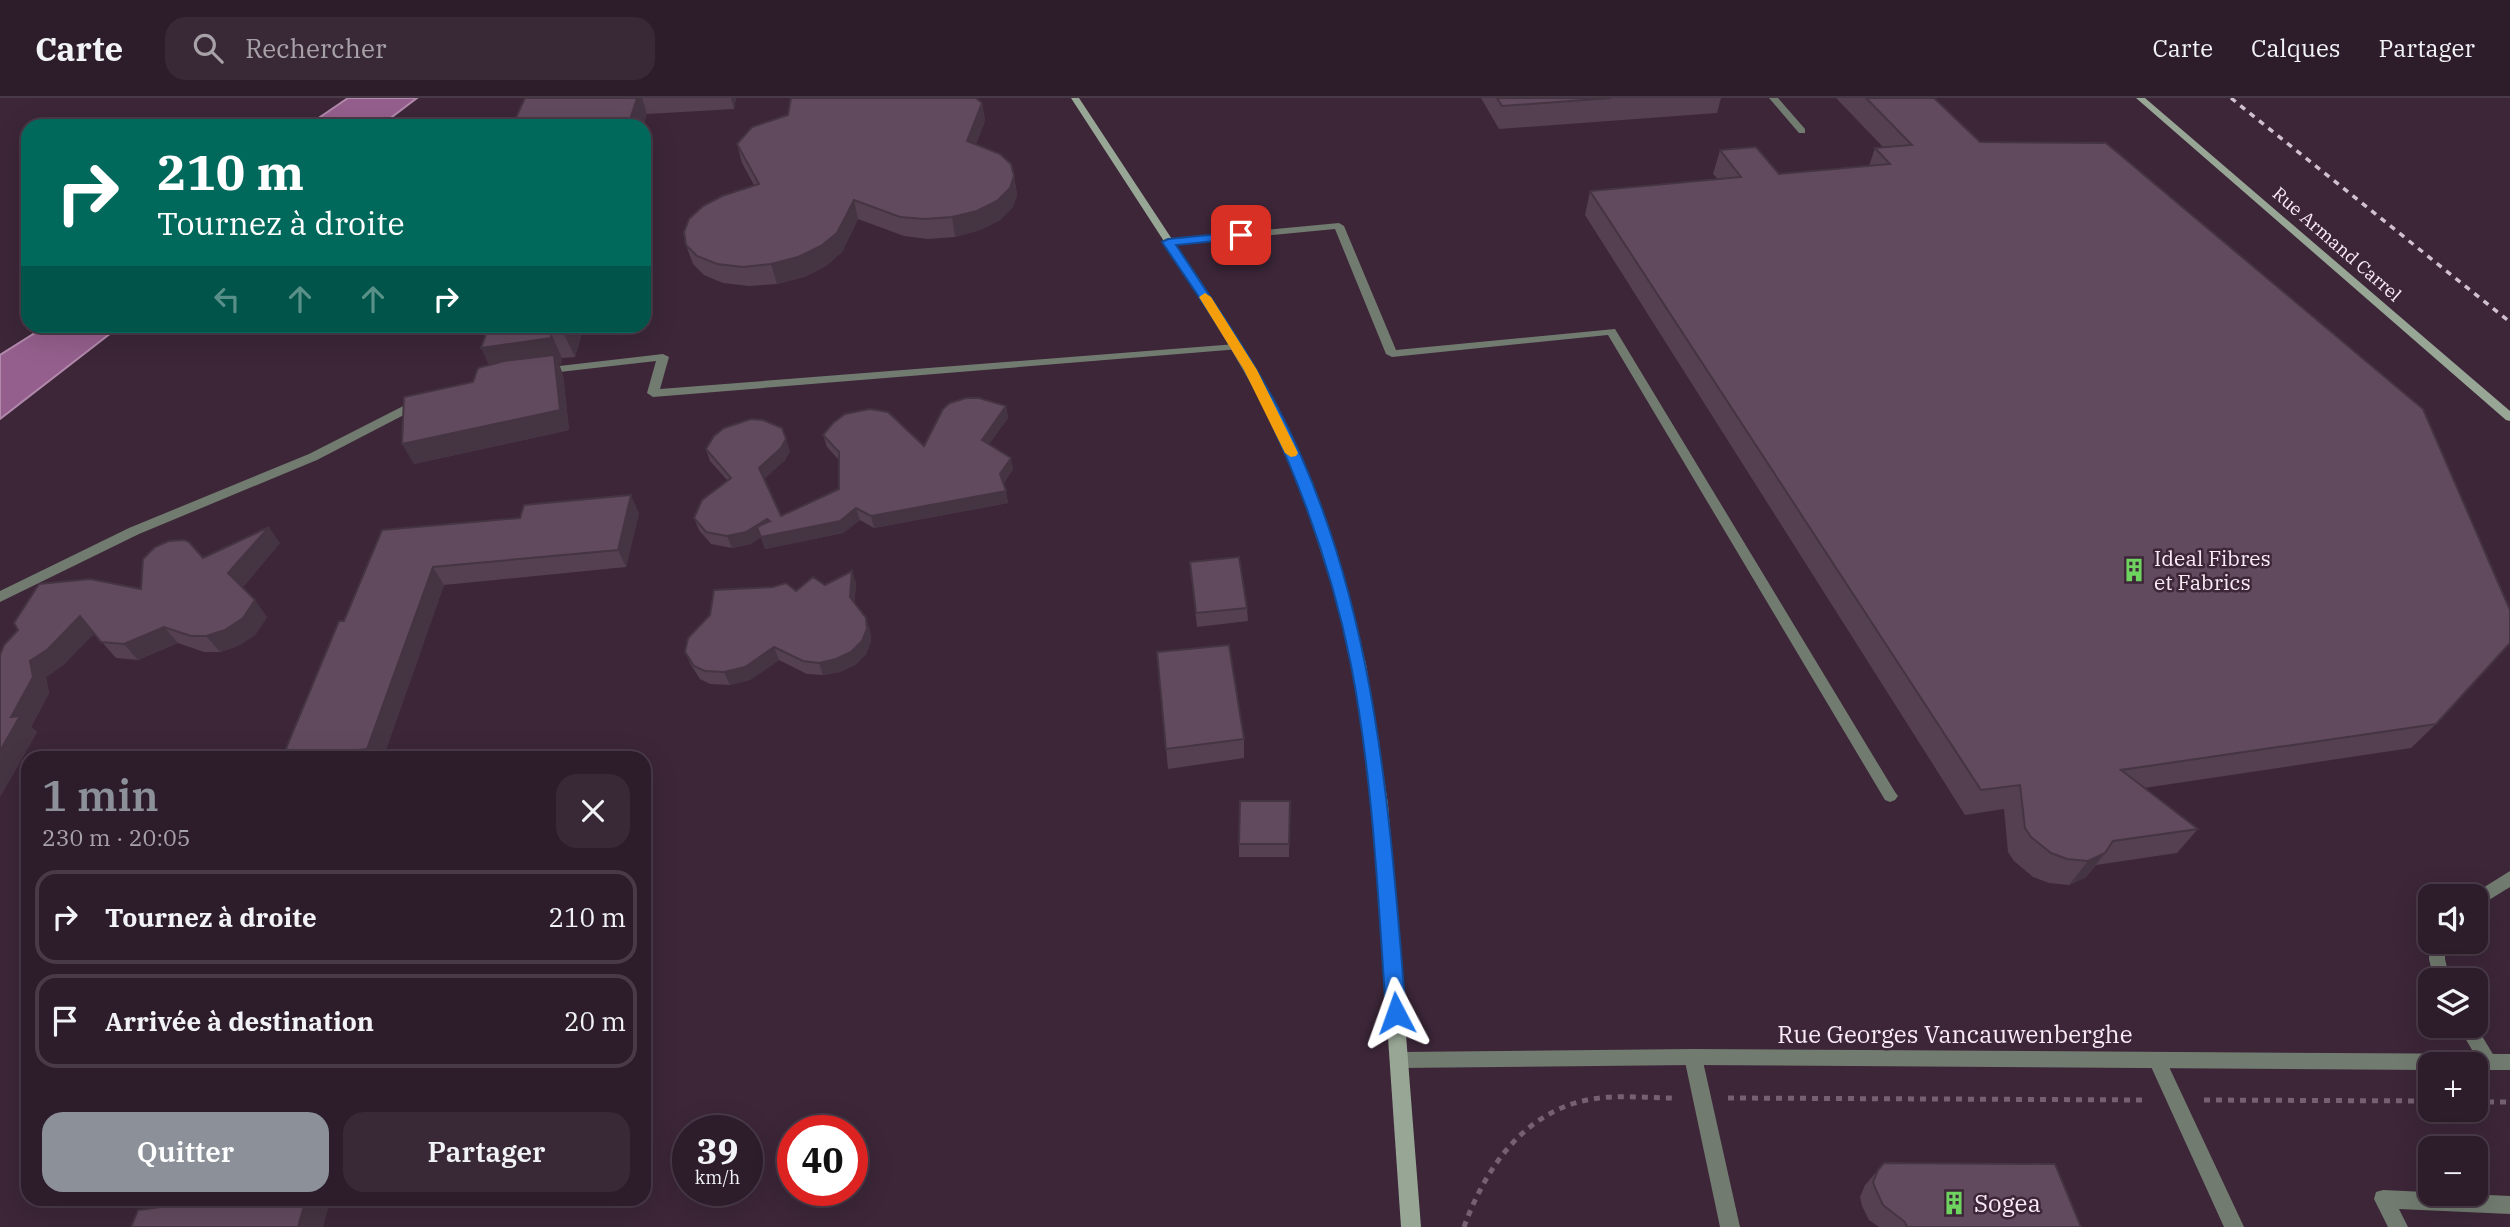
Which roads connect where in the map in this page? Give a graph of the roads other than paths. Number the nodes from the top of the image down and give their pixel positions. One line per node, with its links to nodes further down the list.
1 (1075, 98): 5 (street)
2 (1773, 98): 4 (street)
3 (2140, 98): 9 (street, Rue Armand Carrel)
4 (1802, 131)
5 (1168, 242): 6 (street); 11 (street)
6 (1236, 347): 7 (street); 15 (street)
7 (525, 373)
8 (430, 397): 10 (street)
9 (2510, 417)
10 (0, 597)
11 (1890, 796)
12 (2510, 878): 13 (street)
13 (2488, 893)
14 (1693, 1057): 15 (street, Rue Georges Vancauwenberghe); 16 (street, Rue Georges Vancauwenberghe); 22 (street)
15 (1399, 1060): 21 (street)
16 (2157, 1060): 17 (street, Rue Georges Vancauwenberghe); 23 (street)
17 (2418, 1062)
18 (2488, 1062): 19 (street, Rue Georges Vancauwenberghe)
19 (2510, 1062)
20 (2510, 1205): 24 (street)
21 (1411, 1227)
22 (1730, 1227)
23 (2234, 1227)
24 (2398, 1227)

